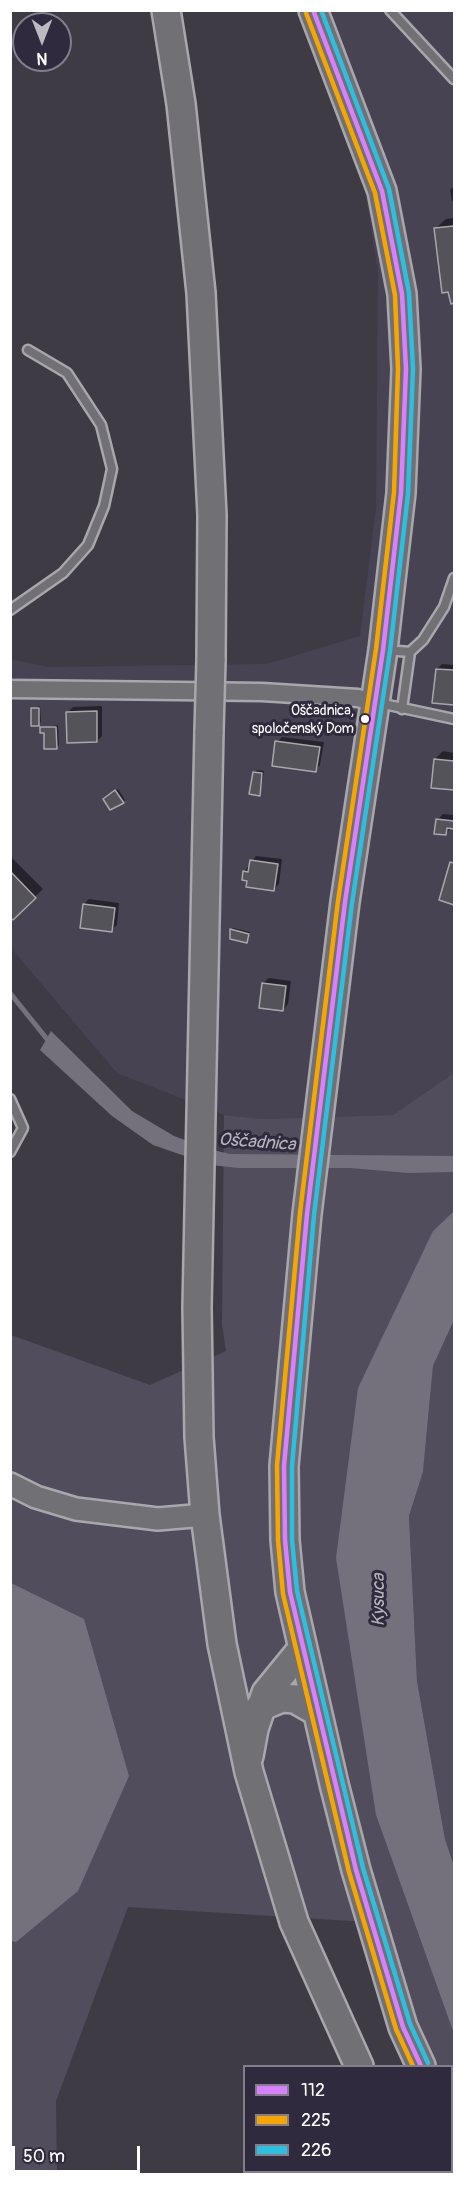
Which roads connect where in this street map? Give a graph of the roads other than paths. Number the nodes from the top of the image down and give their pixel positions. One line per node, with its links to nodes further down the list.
1 (166, 10): 16 (main road, bridge)
2 (313, 10): 8 (main road)
3 (390, 10): 4 (lane)
4 (454, 79)
5 (28, 350): 7 (lane)
6 (454, 578): 9 (lane)
7 (10, 610)
8 (382, 650): 9 (lane); 11 (main road)
9 (410, 652): 11 (lane)
10 (10, 689): 11 (street)
11 (389, 706): 12 (lane); 17 (main road)
12 (454, 719)
13 (10, 1100): 14 (lane)
14 (10, 1152)
15 (10, 1484): 16 (street)
16 (205, 1515): 20 (main road)
17 (302, 1649): 18 (main road); 19 (main road)
18 (260, 1707): 19 (main road); 20 (main road)
19 (316, 1711): 22 (main road)
20 (249, 1772): 21 (main road)
21 (358, 2065)
22 (420, 2065)

